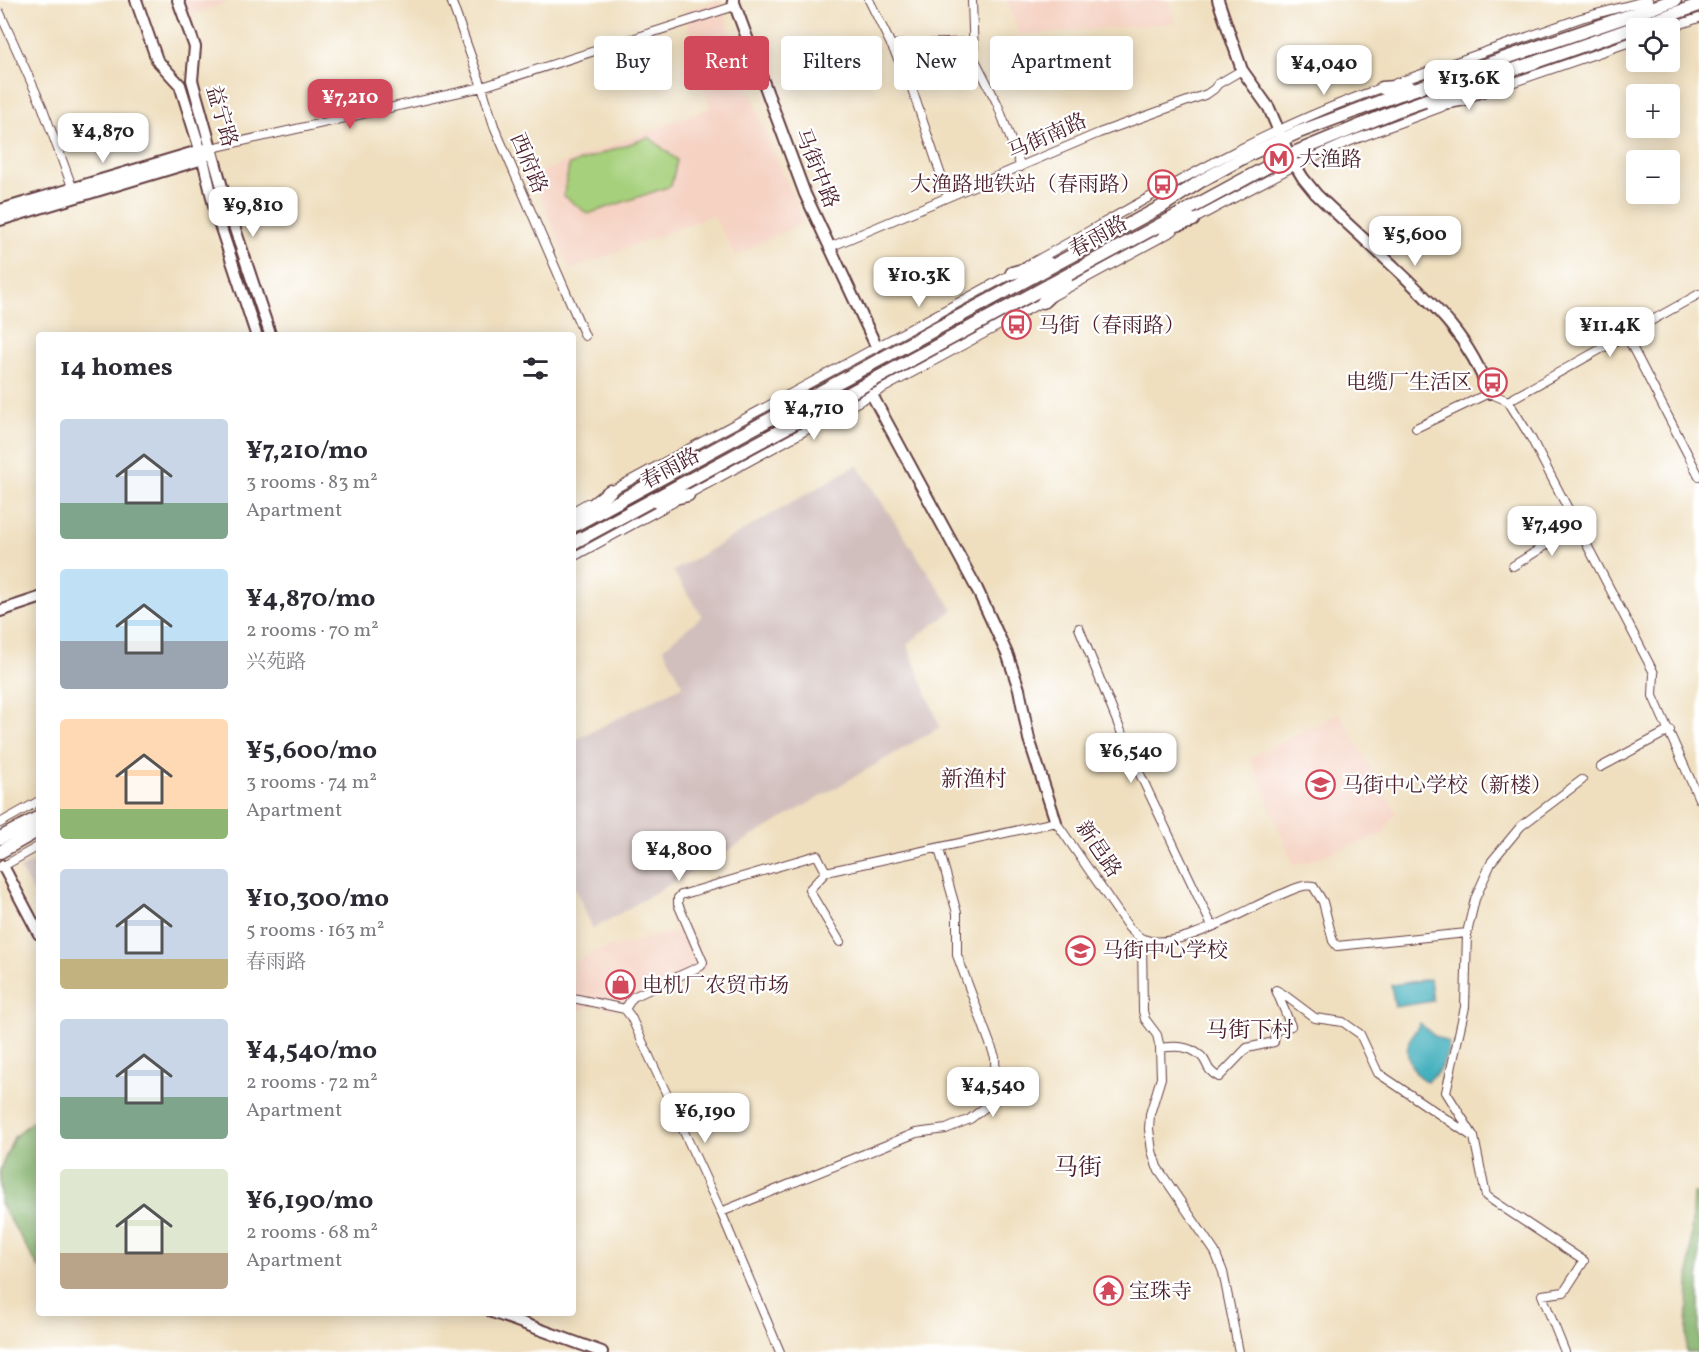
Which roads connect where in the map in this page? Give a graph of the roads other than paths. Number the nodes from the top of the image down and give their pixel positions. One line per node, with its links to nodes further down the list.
1 (136, 0): 29 (street, 益宁路)
2 (178, 0): 28 (street, 益宁路)
3 (450, 0): 22 (street, 西府路)
4 (869, 0): 17 (street)
5 (972, 0): 15 (street)
6 (1218, 0): 20 (street)
7 (1649, 0): 14 (main road); 23 (street)
8 (1675, 0): 14 (main road, 春雨路)
9 (734, 3): 22 (street); 39 (street, 马街中路)
10 (1699, 5): 25 (main road, 春雨路)
11 (0, 13): 33 (street)
12 (1699, 18): 13 (street)
13 (1680, 24)
14 (1589, 30): 21 (main road, 春雨路)
15 (974, 36)
16 (1626, 43): 24 (street)
17 (891, 45): 18 (street); 34 (street)
18 (894, 45)
19 (978, 66): 31 (street)
20 (1242, 70): 26 (street); 31 (street, 马街南路)
21 (1427, 85): 23 (main road); 26 (main road, 春雨路)
22 (482, 87): 28 (street); 48 (street, 西府路)
23 (1382, 88): 26 (street)
24 (1465, 99): 25 (main road); 30 (street)
25 (1398, 110): 30 (main road, 春雨路)
26 (1280, 135): 27 (street); 30 (street); 32 (main road, 春雨路)
27 (1251, 143): 32 (main road); 42 (street)
28 (212, 148): 29 (street); 46 (street, 益宁路)
29 (201, 154): 33 (street); 45 (street, 益宁路)
30 (1293, 160): 37 (street); 38 (main road, 春雨路); 50 (street)
31 (1021, 167): 34 (street, 马街南路)
32 (1201, 181): 40 (main road, 春雨路)
33 (74, 193): 35 (street); 36 (street)
34 (948, 196): 39 (street, 马街南路)
35 (0, 210)
36 (0, 220)
37 (1193, 220): 38 (main road); 44 (street)
38 (1137, 237): 41 (main road, 春雨路)
39 (830, 247): 49 (street, 马街中路)
40 (1069, 257): 42 (main road); 60 (main road, 春雨路)
41 (1079, 268): 44 (main road); 57 (main road, 春雨路)
42 (1012, 273): 49 (street)
43 (1699, 294): 47 (street)
44 (1043, 302): 51 (street)
45 (255, 332)
46 (269, 332)
47 (1626, 335): 52 (street); 54 (street)
48 (585, 336)
49 (876, 346): 55 (street)
50 (1489, 393): 52 (street); 53 (street)
51 (872, 395): 56 (street); 74 (street, 新邑路)
52 (1508, 401): 61 (street)
53 (1416, 428)
54 (1699, 476)
55 (610, 491): 58 (street); 59 (main road)
56 (688, 495): 57 (main road); 63 (street)
57 (641, 506): 62 (main road, 春雨路)
58 (576, 509)
59 (576, 518)
60 (576, 524)
61 (1577, 526): 64 (street); 68 (street)
62 (576, 541)
63 (576, 555)
64 (1513, 566)
65 (36, 599): 66 (street)
66 (0, 611)
67 (1079, 628): 83 (street)
68 (1670, 730): 69 (street); 71 (street)
69 (1601, 767)
70 (1582, 780): 85 (street)
71 (1699, 799)
72 (36, 803): 75 (street)
73 (36, 819): 77 (main road)
74 (1056, 822): 79 (street); 86 (street, 新邑路)
75 (0, 823)
76 (36, 832): 80 (main road)
77 (0, 838)
78 (36, 848): 81 (street)
79 (939, 849): 82 (street); 92 (street)
80 (0, 852)
81 (1, 867): 84 (street)
82 (826, 872): 87 (street); 89 (street)
83 (1212, 926): 85 (street); 86 (street)
84 (36, 929)
85 (1467, 933): 91 (street)
86 (1142, 939): 90 (street)
87 (840, 942)
88 (576, 999): 89 (street)
89 (625, 1009): 92 (street)
90 (1160, 1048): 91 (street); 96 (street)
91 (1474, 1137): 97 (street)
92 (721, 1212): 95 (street)
93 (503, 1316): 94 (street)
94 (602, 1352)
95 (780, 1352)
96 (1239, 1352)
97 (1565, 1352)

